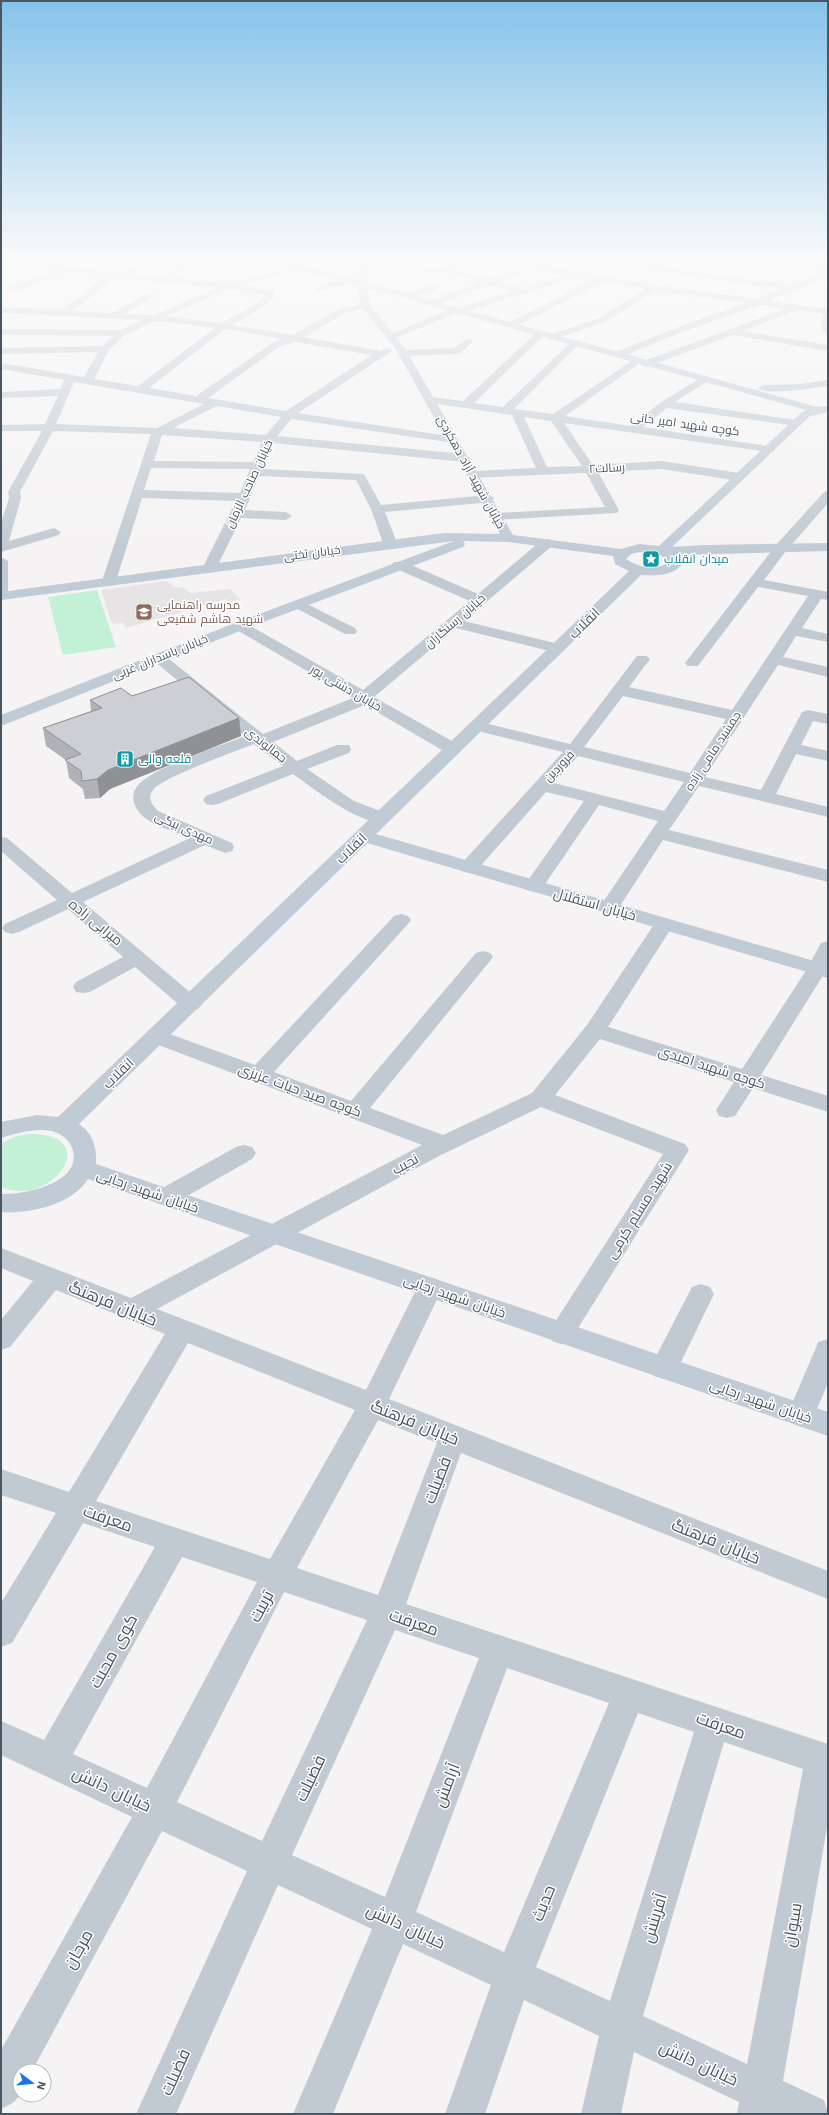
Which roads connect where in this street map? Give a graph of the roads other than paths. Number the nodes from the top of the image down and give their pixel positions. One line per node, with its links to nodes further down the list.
1 (100, 357): 14 (street)
2 (182, 357): 17 (street)
3 (259, 357): 21 (street)
4 (377, 357): 30 (street, خیابان صاحب الزمان)
5 (405, 357): 22 (main road, خیابان شهید آزاد دهکردی)
6 (516, 357): 25 (street)
7 (561, 357): 28 (street)
8 (623, 357): 10 (main road)
9 (657, 357): 10 (street)
10 (641, 362): 13 (main road); 31 (street)
11 (1, 366): 12 (street)
12 (71, 377): 14 (street); 18 (street)
13 (704, 379): 16 (main road); 24 (street)
14 (88, 380): 17 (street)
15 (828, 383): 16 (main road); 27 (main road)
16 (734, 387): 27 (main road)
17 (138, 390): 20 (street); 21 (street)
18 (65, 392): 19 (street); 33 (street)
19 (1, 395)
20 (116, 398)
21 (198, 400): 23 (street)
22 (431, 400): 25 (street, کوچه شهید امیر خانی); 38 (main road, خیابان شهید آزاد دهکردی)
23 (215, 403): 30 (street); 36 (street)
24 (665, 404): 32 (street); 35 (street)
25 (466, 405): 28 (street, کوچه شهید امیر خانی)
26 (826, 409): 27 (main road)
27 (805, 410): 32 (main road)
28 (505, 411): 29 (street, کوچه شهید امیر خانی)
29 (517, 413): 31 (street, کوچه شهید امیر خانی); 44 (street)
30 (288, 415): 37 (street, خیابان صاحب الزمان); 38 (street)
31 (555, 418): 35 (street, کوچه شهید امیر خانی); 43 (street)
32 (796, 423): 39 (main road)
33 (50, 426): 34 (street); 36 (street); 49 (street)
34 (1, 428)
35 (633, 430): 39 (street, کوچه شهید امیر خانی)
36 (157, 432): 37 (street); 41 (street)
37 (269, 439): 40 (street); 42 (street, خیابان صاحب الزمان)
38 (454, 440): 40 (main road, خیابان شهید آزاد دهکردی)
39 (769, 449): 46 (main road)
40 (464, 458): 45 (main road, خیابان شهید آزاد دهکردی)
41 (147, 464): 42 (street); 48 (street)
42 (255, 469): 51 (street, خیابان صاحب الزمان); 54 (street)
43 (590, 469): 44 (street, رسالت۲); 46 (street, رسالت۲); 57 (street)
44 (543, 472): 45 (street, رسالت۲)
45 (474, 475): 52 (main road, خیابان شهید آزاد دهکردی)
46 (739, 477): 67 (main road)
47 (1, 492): 49 (street)
48 (137, 494): 51 (street); 73 (street)
49 (14, 495): 53 (street); 63 (street)
50 (828, 495): 66 (street)
51 (243, 497): 55 (street, خیابان صاحب الزمان)
52 (488, 499): 54 (street); 57 (main road, خیابان شهید آزاد دهکردی)
53 (1, 504)
54 (377, 509): 61 (street)
55 (237, 514): 56 (street); 71 (street, خیابان صاحب الزمان)
56 (286, 516)
57 (498, 518): 60 (main road, خیابان شهید آزاد دهکردی)
58 (54, 532): 65 (street)
59 (478, 536): 60 (main road, خیابان تختی); 61 (main road, خیابان تختی); 70 (main road, خیابان پاسداران غربی)
60 (508, 538): 62 (main road, خیابان تختی)
61 (390, 543): 71 (main road, خیابان تختی)
62 (547, 543): 68 (main road, خیابان تختی); 77 (street, خیابان رستگاران)
63 (1, 545)
64 (828, 547): 66 (main road)
65 (1, 548)
66 (781, 548): 67 (main road); 74 (street)
67 (664, 551): 68 (main road); 72 (main road)
68 (624, 553): 72 (main road)
69 (1, 561): 76 (street)
70 (399, 565): 77 (street); 78 (main road, خیابان پاسداران غربی)
71 (210, 566): 73 (main road, خیابان تختی)
72 (638, 570): 84 (main road, انقلاب)
73 (109, 580): 76 (main road, خیابان تختی)
74 (755, 582): 75 (street); 88 (street)
75 (822, 595): 82 (street, جمشید مامی زاده)
76 (1, 596)
77 (479, 600): 79 (street, خیابان رستگاران)
78 (299, 604): 80 (main road, خیابان پاسداران غربی); 81 (street)
79 (452, 623): 84 (street); 91 (street, خیابان رستگاران)
80 (240, 626): 85 (main road, خیابان پاسداران غربی); 91 (street, خیابان دشتی پور)
81 (350, 631)
82 (792, 631): 83 (street); 87 (street, جمشید مامی زاده)
83 (828, 638)
84 (558, 648): 95 (main road, انقلاب)
85 (159, 658): 94 (main road, خیابان پاسداران غربی); 96 (street, جمالوندی)
86 (642, 659): 90 (street, فروردین)
87 (773, 659): 89 (street); 92 (street, جمشید مامی زاده)
88 (693, 664)
89 (828, 672)
90 (619, 690): 92 (street); 100 (street, فروردین)
91 (362, 697): 96 (street, خیابان رستگاران); 99 (street, خیابان دشتی پور)
92 (736, 716): 103 (street, جمشید مامی زاده)
93 (828, 720): 97 (street)
94 (1, 721)
95 (476, 726): 99 (main road, انقلاب); 100 (street)
96 (258, 739): 102 (street, جمالوندی); 113 (street, مهدی بیگی)
97 (791, 748): 101 (street); 105 (street)
98 (343, 749): 102 (street)
99 (452, 749): 109 (main road, انقلاب)
100 (574, 751): 103 (street); 104 (street, فروردین)
101 (828, 756)
102 (295, 768): 107 (street); 109 (street, جمالوندی)
103 (694, 780): 105 (street); 110 (street, جمشید مامی زاده)
104 (541, 785): 106 (street); 116 (street, فروردین)
105 (766, 797): 108 (street)
106 (594, 799): 110 (street); 118 (street)
107 (212, 800)
108 (828, 812)
109 (382, 818): 112 (main road, انقلاب)
110 (668, 818): 111 (street, جمشید مامی زاده)
111 (658, 833): 117 (street); 120 (street, جمشید مامی زاده)
112 (363, 836): 116 (main road, خیابان استقلال); 129 (main road, انقلاب)
113 (205, 838): 115 (street, مهدی بیگی); 119 (street)
114 (1, 842): 119 (street, میرابی زاده)
115 (225, 847)
116 (469, 867): 118 (main road, خیابان استقلال)
117 (828, 876)
118 (534, 886): 120 (main road, خیابان استقلال)
119 (70, 901): 123 (street); 125 (street, میرابی زاده)
120 (609, 908): 122 (main road, خیابان استقلال)
121 (401, 920): 132 (street)
122 (664, 924): 127 (main road, خیابان استقلال); 130 (street)
123 (12, 928)
124 (828, 947): 127 (street)
125 (138, 957): 128 (street); 129 (street, میرابی زاده)
126 (483, 957): 136 (street)
127 (822, 971): 133 (street)
128 (83, 987)
129 (190, 1004): 131 (main road, انقلاب)
130 (595, 1030): 133 (street, کوچه شهید امیدی); 134 (street)
131 (156, 1036): 132 (street, کوچه صید حیات عزیزی); 138 (main road, انقلاب)
132 (259, 1075): 136 (street, کوچه صید حیات عزیزی)
133 (747, 1078): 135 (street, کوچه شهید امیدی); 137 (street)
134 (540, 1098): 140 (street, نجیب); 152 (street, شهید مسلم کرمی)
135 (828, 1104)
136 (355, 1110): 140 (street, کوچه صید حیات عزیزی)
137 (727, 1110)
138 (63, 1126): 139 (main road); 142 (main road)
139 (1, 1130)
140 (444, 1144): 145 (street, نجیب)
141 (244, 1153): 143 (street)
142 (82, 1168): 143 (main road, خیابان شهید رجایی); 144 (main road)
143 (166, 1197): 145 (main road, خیابان شهید رجایی)
144 (1, 1203)
145 (272, 1234): 148 (main road, خیابان شهید رجایی); 150 (street, نجیب)
146 (1, 1258): 147 (street, خیابان فرهنگ)
147 (51, 1278): 150 (street, خیابان فرهنگ); 153 (street)
148 (430, 1288): 152 (main road, خیابان شهید رجایی); 156 (street, تربیت)
149 (701, 1294): 155 (street)
150 (132, 1310): 151 (street, خیابان فرهنگ)
151 (182, 1330): 156 (street, خیابان فرهنگ); 161 (street)
152 (561, 1332): 155 (main road, خیابان شهید رجایی)
153 (1, 1339)
154 (828, 1350): 157 (street)
155 (664, 1368): 157 (main road, خیابان شهید رجایی)
156 (372, 1405): 159 (street, خیابان فرهنگ); 163 (street, تربیت)
157 (802, 1415): 158 (main road, خیابان شهید رجایی)
158 (828, 1424)
159 (453, 1437): 164 (street, خیابان فرهنگ); 165 (street, فضیلت)
160 (1, 1482): 161 (street, معرفت)
161 (76, 1507): 162 (street, معرفت); 166 (street)
162 (175, 1541): 163 (street, معرفت); 172 (street, کوی محبت)
163 (277, 1575): 165 (street, معرفت); 173 (street, تربیت)
164 (828, 1585)
165 (387, 1613): 167 (street, معرفت); 174 (street, فضیلت)
166 (1, 1632)
167 (498, 1650): 168 (street, معرفت); 175 (street, آرامش)
168 (629, 1694): 169 (street, معرفت); 176 (street, حدیث)
169 (713, 1723): 171 (street, معرفت); 177 (street, آفرینش)
170 (1, 1738): 172 (street, خیابان دانش)
171 (825, 1760): 179 (street, سیوان)
172 (51, 1761): 173 (street, خیابان دانش)
173 (155, 1809): 174 (street, خیابان دانش); 178 (street, مرجان)
174 (270, 1862): 175 (street, خیابان دانش); 180 (street, فضیلت)
175 (394, 1921): 176 (street, خیابان دانش); 181 (street, آرامش)
176 (513, 1976): 177 (street, خیابان دانش); 182 (street, حدیث)
177 (621, 2026): 179 (street, خیابان دانش); 183 (street, آفرینش)
178 (1, 2089)
179 (759, 2103): 184 (street, خیابان دانش)
180 (156, 2114)
181 (313, 2114)
182 (465, 2114)
183 (601, 2114)
184 (810, 2114)

